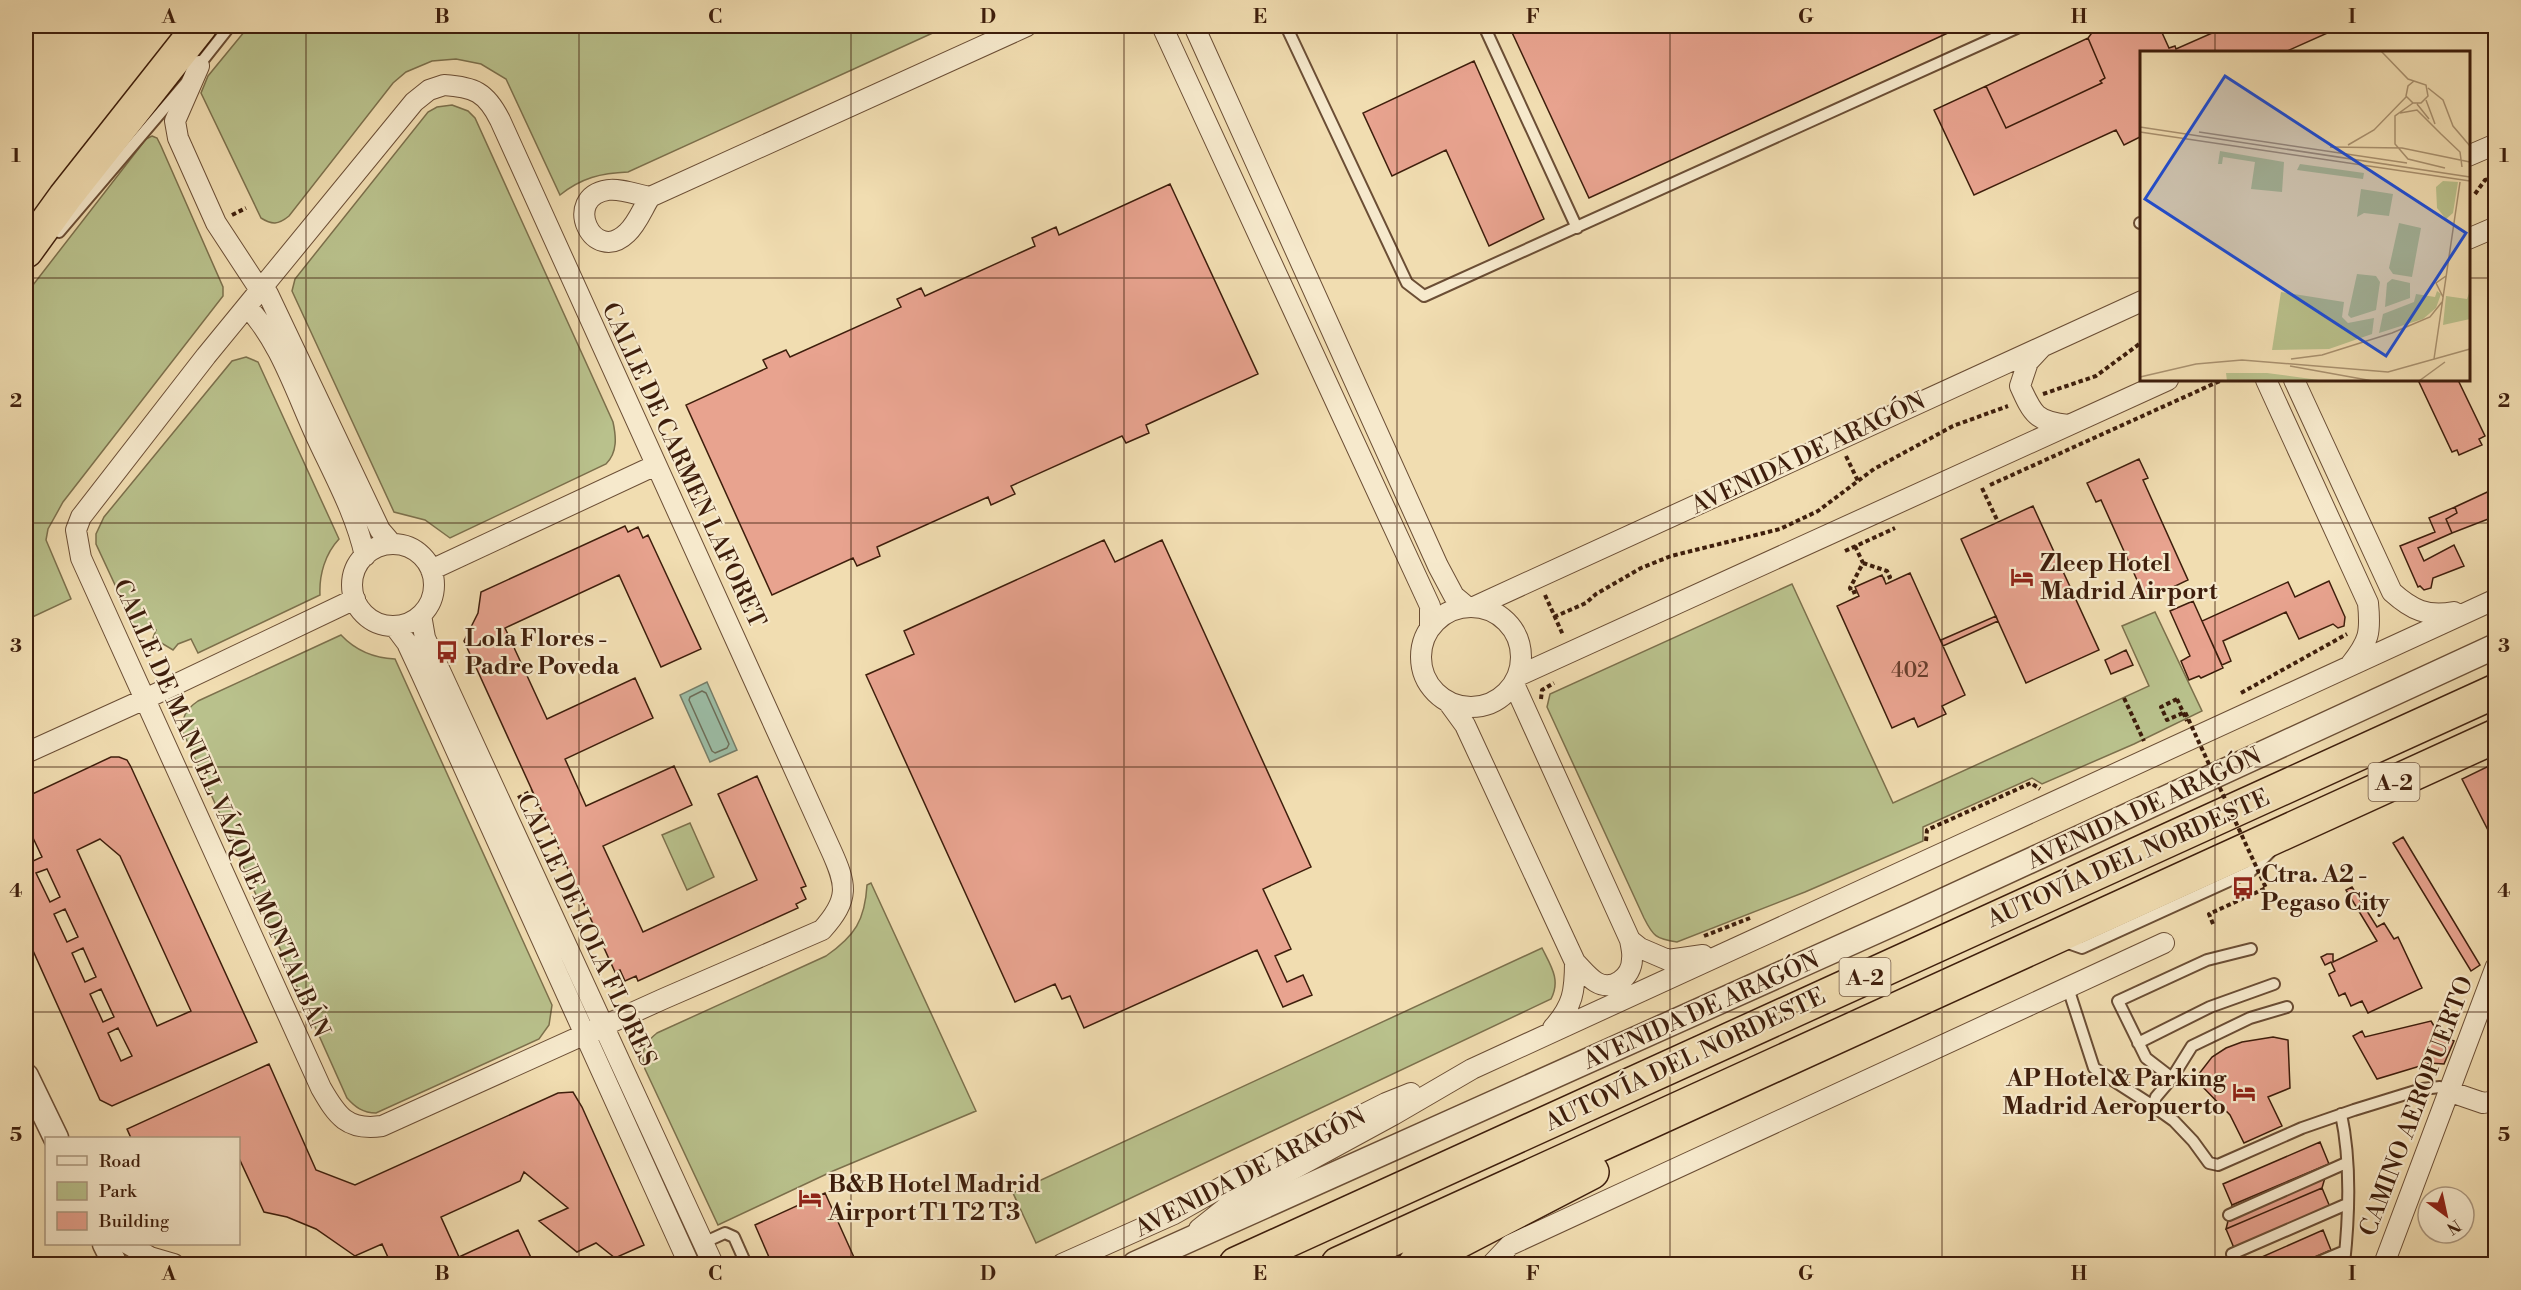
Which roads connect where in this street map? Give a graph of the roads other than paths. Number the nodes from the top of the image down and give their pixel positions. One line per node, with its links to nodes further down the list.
1 (200, 26): 16 (highway)
2 (230, 26): 9 (lane)
3 (1027, 26): 12 (street)
4 (1162, 26): 35 (street)
5 (1194, 26): 31 (street)
6 (1287, 26): 14 (lane)
7 (1484, 26): 14 (lane)
8 (2021, 26): 14 (lane)
9 (199, 66): 16 (lane); 17 (street)
10 (2496, 144): 11 (street)
11 (2470, 156)
12 (650, 197)
13 (2496, 227): 15 (street)
14 (1577, 228)
15 (2470, 239)
16 (37, 248)
17 (262, 289): 19 (street, CALLE DE CARMEN LAFORET); 25 (street, CALLE DE CARMEN LAFORET); 26 (street)
18 (2140, 302): 20 (street, AVENIDA DE ARAGÓN)
19 (247, 307): 27 (street); 40 (street, CALLE DE MANUEL VÁZQUE MONTALBÁN)
20 (2046, 343): 24 (street); 31 (street, AVENIDA DE ARAGÓN)
21 (2166, 381): 24 (street)
22 (2266, 381): 37 (street)
23 (2294, 381): 32 (street)
24 (2068, 425): 38 (street)
25 (656, 465): 28 (street); 54 (street, CALLE DE CARMEN LAFORET)
26 (392, 544): 27 (street); 28 (street)
27 (365, 556): 29 (street)
28 (431, 570): 33 (street)
29 (355, 599): 34 (street); 40 (street)
30 (2496, 599): 32 (street)
31 (1471, 606): 35 (street); 38 (street)
32 (2475, 608): 37 (street)
33 (421, 615): 34 (street); 54 (street, CALLE DE LOLA FLORES)
34 (395, 627): 56 (street, CALLE DE LOLA FLORES)
35 (1430, 627): 41 (street)
36 (2496, 646): 70 (street, AVENIDA DE ARAGÓN)
37 (2351, 664): 47 (street)
38 (1516, 680): 41 (street); 44 (street)
39 (2496, 691): 83 (highway, AUTOVÍA DEL NORDESTE / A-2)
40 (145, 699): 43 (street); 56 (street, CALLE DE MANUEL VÁZQUE MONTALBÁN)
41 (1449, 703): 48 (street)
42 (2496, 736): 51 (highway, AUTOVÍA DEL NORDESTE / A-2)
43 (26, 753)
44 (1630, 940): 47 (street); 48 (street)
45 (2164, 943): 52 (street)
46 (2251, 949): 57 (lane)
47 (1723, 952): 55 (street)
48 (1575, 962): 55 (street)
49 (2496, 966): 61 (street, CAMINO AEROPUERTO)
50 (2274, 984): 57 (lane)
51 (1944, 988): 75 (highway); 84 (highway, AUTOVÍA DEL NORDESTE / A-2)
52 (2068, 988): 63 (lane); 85 (street)
53 (2287, 1007): 60 (lane)
54 (603, 1026): 56 (street, CALLE DE CARMEN LAFORET); 69 (street, CALLE DE LOLA FLORES)
55 (1548, 1032): 58 (street)
56 (583, 1035): 78 (street, CALLE DE LOLA FLORES)
57 (2138, 1043): 60 (lane)
58 (1472, 1069): 70 (street); 81 (street, AVENIDA DE ARAGÓN)
59 (26, 1077): 65 (street)
60 (2172, 1078): 63 (lane)
61 (2448, 1090): 62 (street); 64 (lane); 88 (street, CAMINO AEROPUERTO)
62 (2496, 1101)
63 (2153, 1106): 64 (lane)
64 (2341, 1114): 66 (lane)
65 (56, 1137)
66 (2346, 1163): 67 (lane); 68 (lane)
67 (2347, 1204): 73 (lane); 74 (lane)
68 (2229, 1215)
69 (703, 1243): 79 (street, CALLE DE LOLA FLORES); 80 (lane)
70 (1181, 1244): 82 (street, AVENIDA DE ARAGÓN)
71 (106, 1245): 76 (street)
72 (130, 1245): 77 (street)
73 (2345, 1251): 86 (lane); 87 (lane)
74 (2232, 1254)
75 (1418, 1263)
76 (115, 1264)
77 (174, 1264)
78 (690, 1264)
79 (713, 1264)
80 (746, 1264)
81 (1062, 1264)
82 (1135, 1264)
83 (1236, 1264)
84 (1338, 1264)
85 (1492, 1264)
86 (2314, 1264)
87 (2344, 1264)
88 (2384, 1264)

